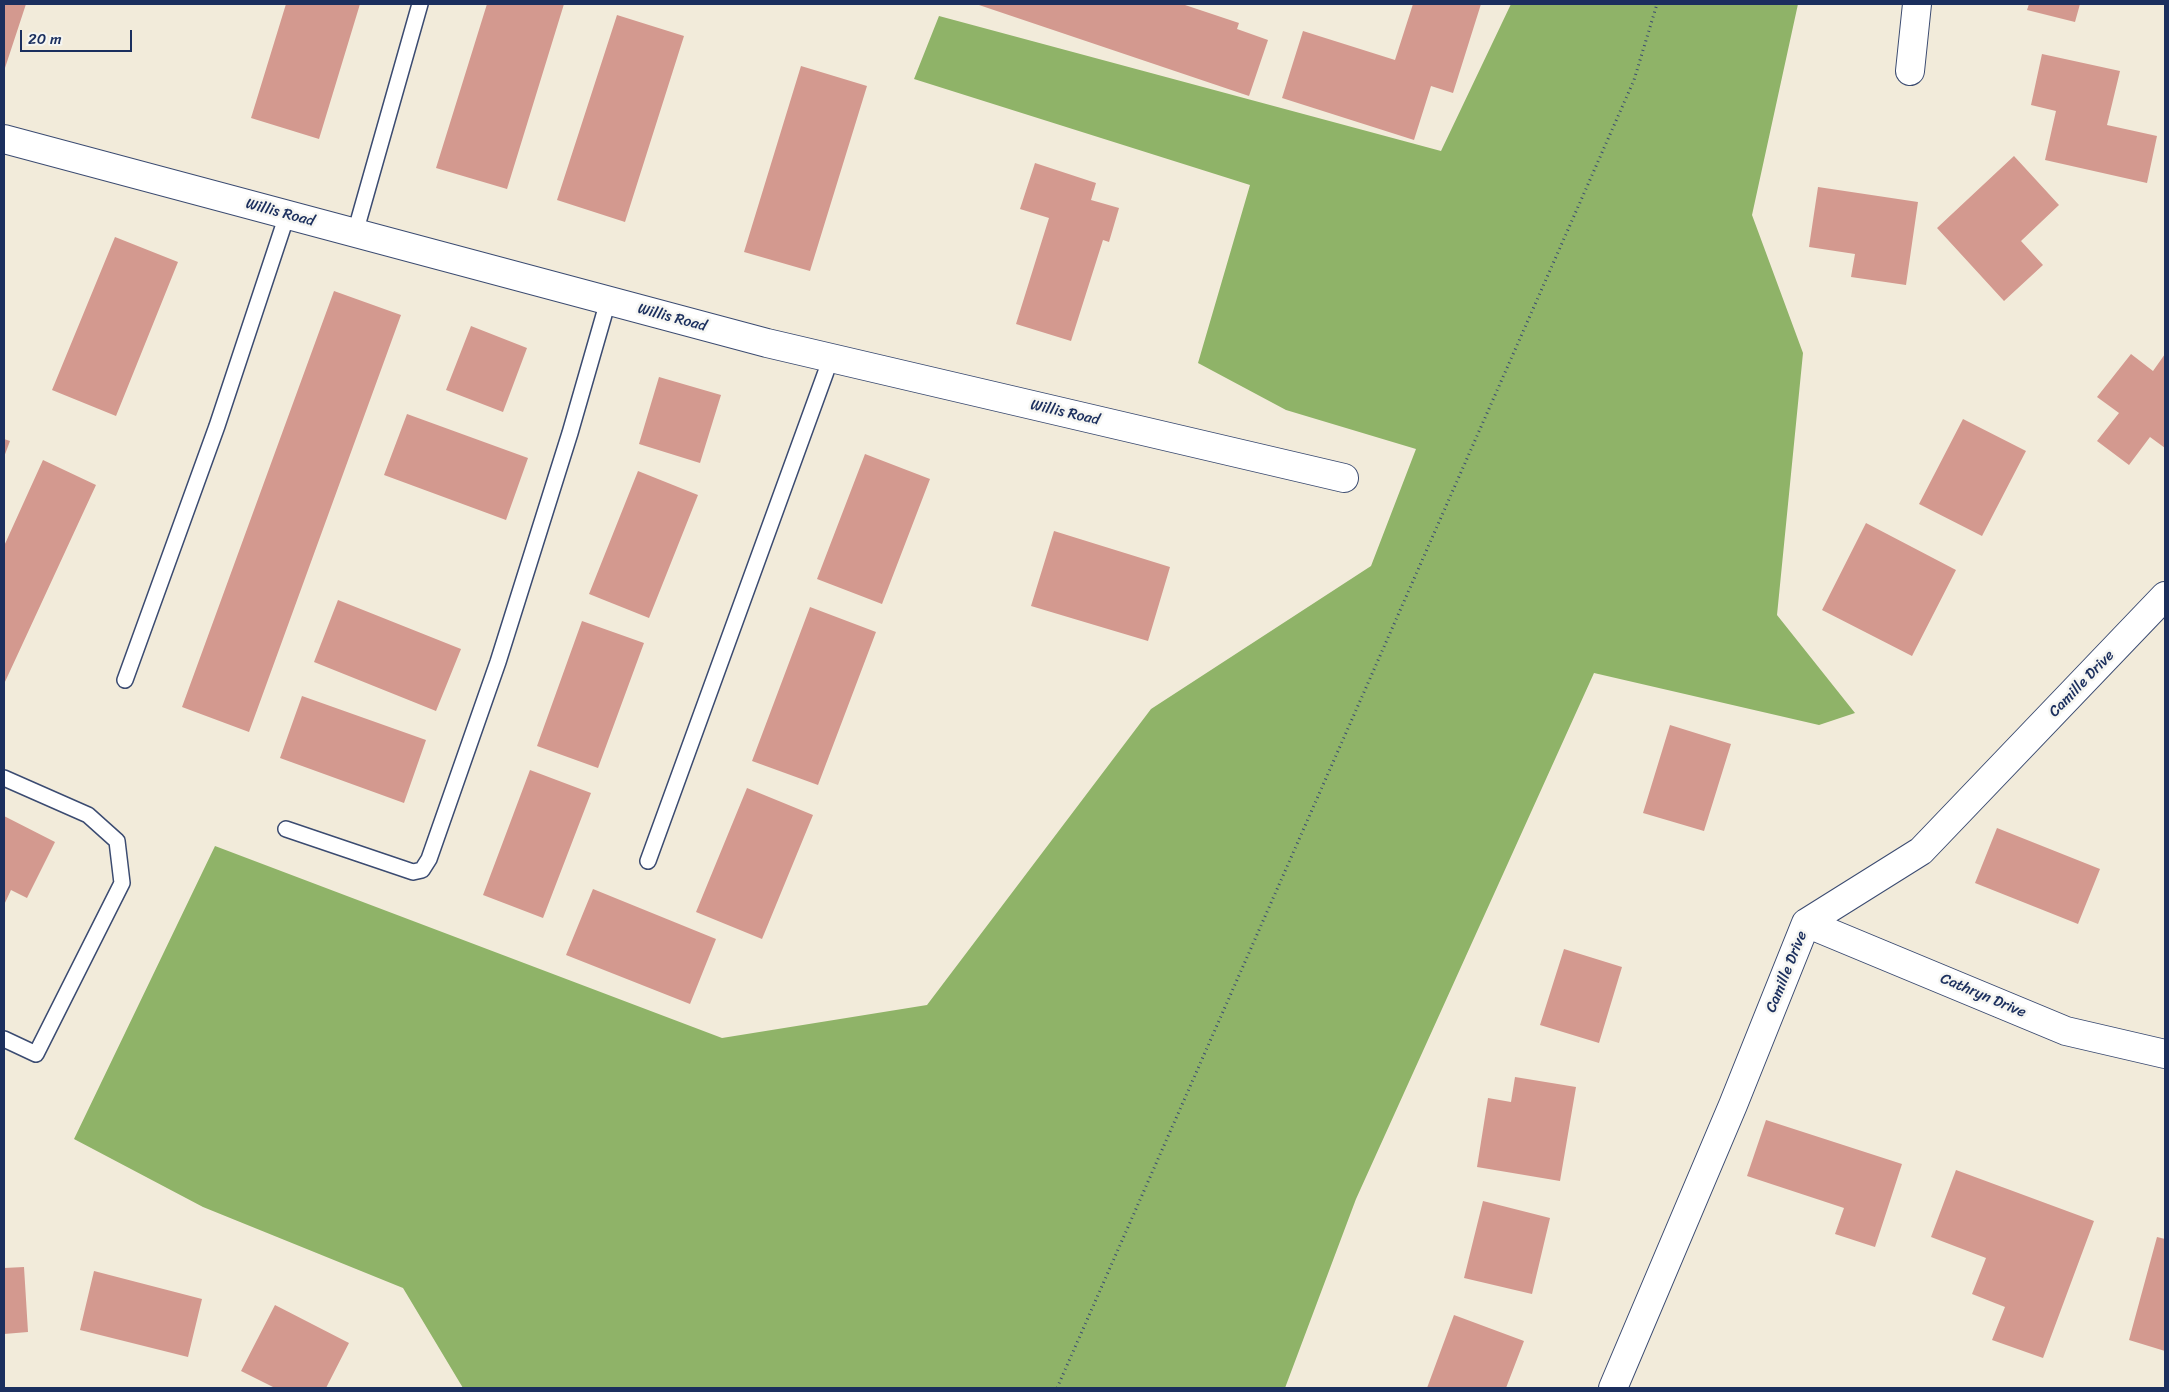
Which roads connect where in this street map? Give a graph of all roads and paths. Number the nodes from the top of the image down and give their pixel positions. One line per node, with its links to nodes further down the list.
1 (420, 4): 7 (lane)
2 (1657, 4): 19 (path)
3 (1917, 4): 4 (street)
4 (1910, 71)
5 (4, 139): 6 (street, Willis Road)
6 (287, 215): 7 (street, Willis Road); 12 (lane)
7 (355, 233): 8 (street, Willis Road)
8 (608, 301): 9 (street, Willis Road); 14 (lane)
9 (831, 358): 10 (street, Willis Road); 15 (lane)
10 (1344, 478)
11 (2165, 596): 16 (street, Camille Drive)
12 (126, 680)
13 (4, 778): 17 (lane)
14 (286, 829)
15 (648, 861)
16 (1806, 923): 18 (street, Cathryn Drive); 20 (street, Camille Drive)
17 (4, 1039)
18 (2165, 1054)
19 (1057, 1388)
20 (1613, 1388)

